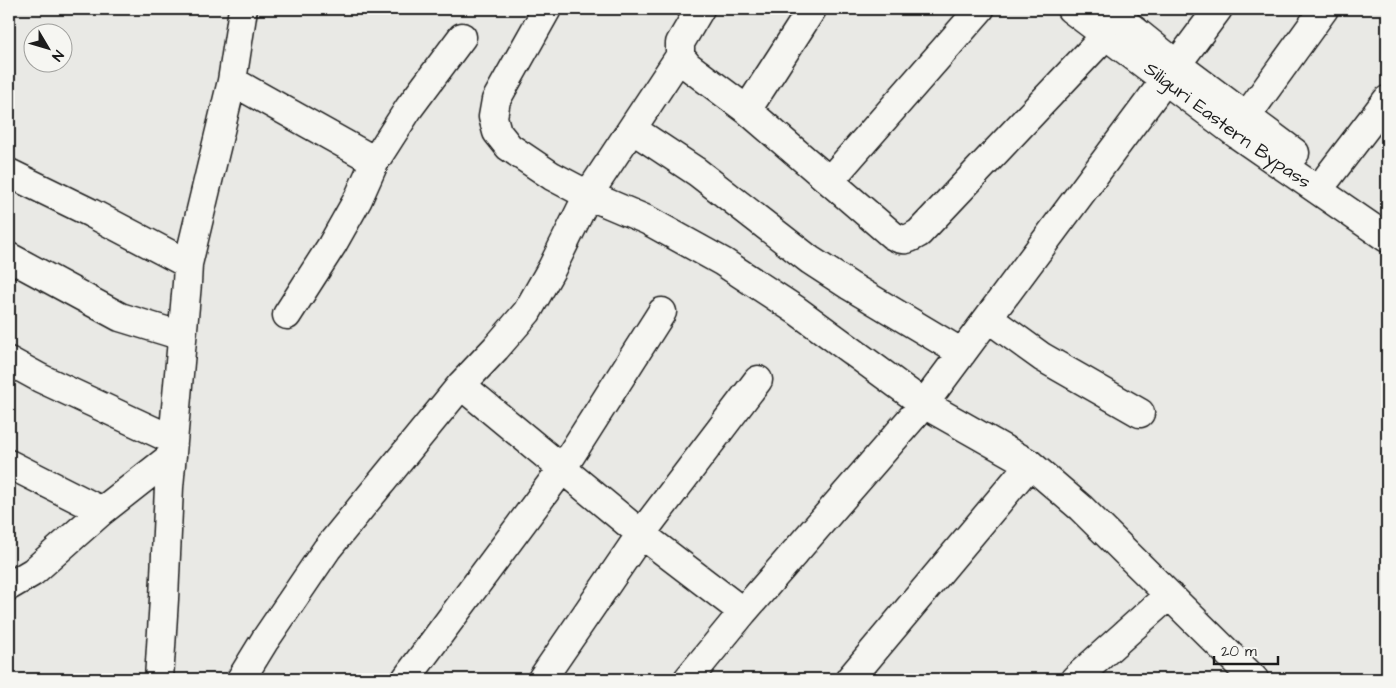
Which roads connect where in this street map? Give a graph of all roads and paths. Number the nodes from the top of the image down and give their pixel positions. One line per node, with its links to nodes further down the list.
1 (243, 9): 14 (street)
2 (547, 9): 23 (street)
3 (700, 9): 12 (street)
4 (812, 9): 16 (street)
5 (980, 9): 22 (street)
6 (1071, 9): 10 (street, Siliguri Eastern Bypass)
7 (1108, 9): 13 (street, Siliguri Eastern Bypass)
8 (1218, 9): 13 (street)
9 (1324, 9): 17 (street)
10 (1106, 36): 13 (street, Siliguri Eastern Bypass); 22 (street)
11 (462, 38): 19 (street)
12 (680, 56): 16 (street); 18 (street)
13 (1170, 72): 17 (street, Siliguri Eastern Bypass); 25 (street, Siliguri Eastern Bypass); 30 (street)
14 (232, 81): 19 (street); 27 (street)
15 (1387, 100): 21 (street)
16 (747, 110): 22 (street)
17 (1246, 117): 21 (street, Siliguri Eastern Bypass)
18 (632, 129): 23 (street); 32 (street)
19 (375, 161): 29 (street)
20 (9, 173): 27 (street)
21 (1328, 177): 24 (street, Siliguri Eastern Bypass)
22 (830, 180)
23 (588, 196): 35 (street); 36 (street)
24 (1387, 217)
25 (1387, 238)
26 (9, 256): 31 (street)
27 (188, 264): 31 (street)
28 (662, 312): 41 (street)
29 (287, 315)
30 (988, 318): 32 (street); 37 (street)
31 (182, 336): 38 (street)
32 (962, 353): 36 (street)
33 (10, 365): 38 (street)
34 (758, 380): 43 (street)
35 (461, 385): 41 (street); 48 (street)
36 (924, 404): 40 (street); 46 (street)
37 (1140, 413)
38 (172, 448): 42 (street); 47 (street)
39 (9, 464): 42 (street)
40 (1030, 464): 45 (street); 52 (street)
41 (562, 468): 43 (street); 49 (street)
42 (102, 511): 44 (street)
43 (641, 534): 46 (street); 50 (street)
44 (9, 586)
45 (1169, 595): 53 (street); 54 (street)
46 (743, 612): 51 (street)
47 (158, 679)
48 (241, 679)
49 (406, 679)
50 (542, 679)
51 (688, 679)
52 (850, 679)
53 (1075, 679)
54 (1254, 679)

